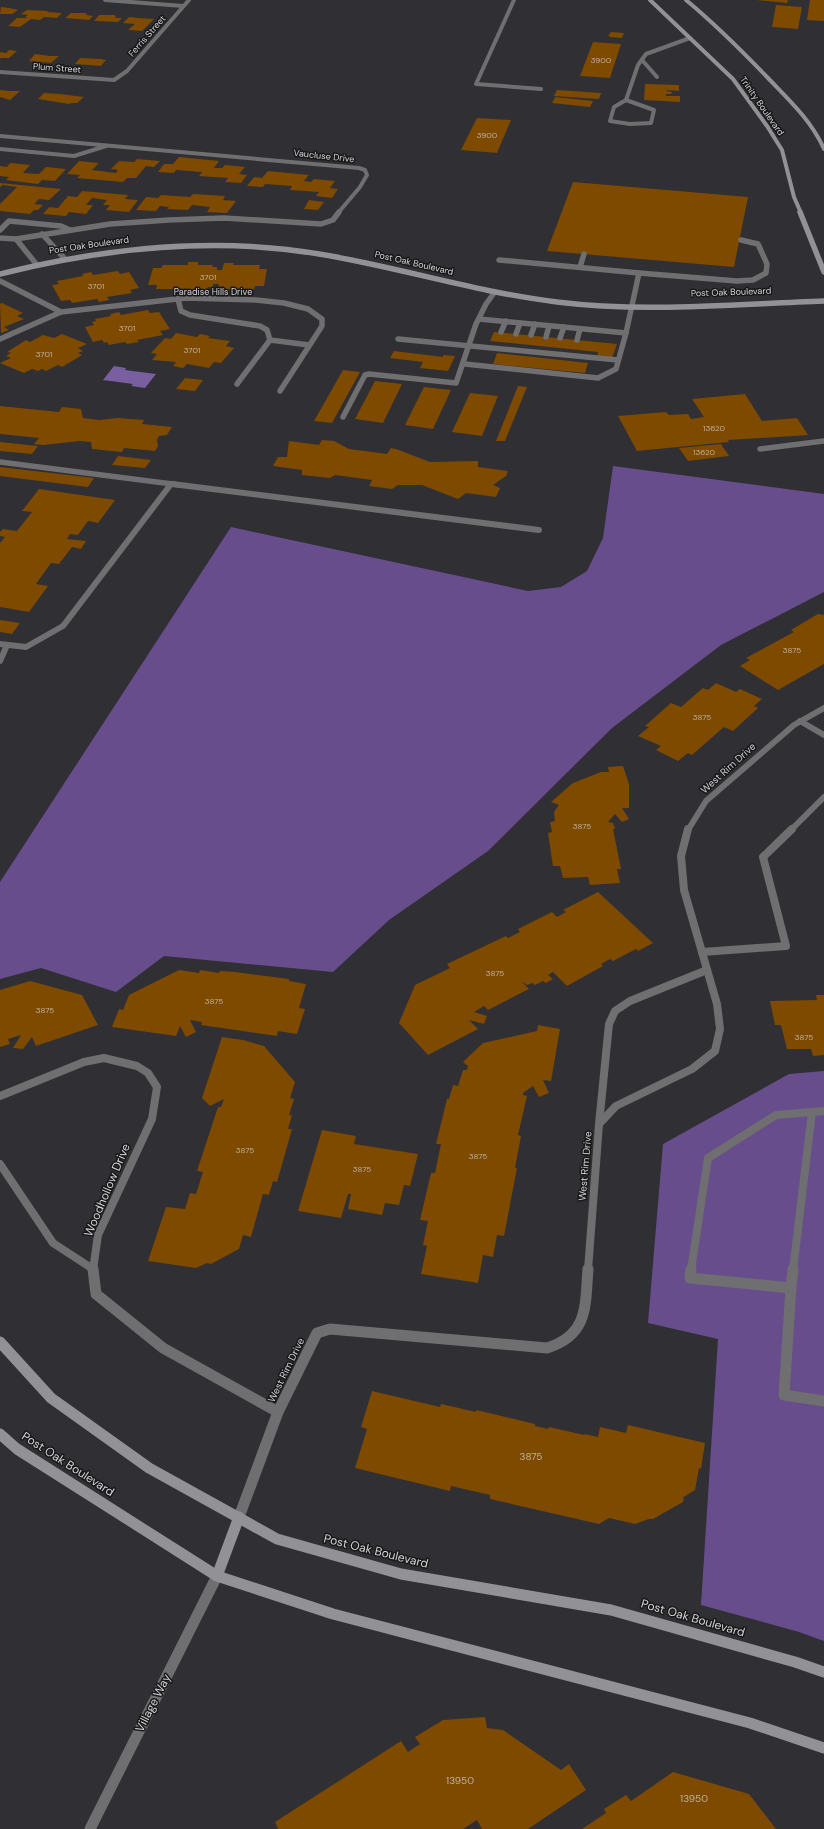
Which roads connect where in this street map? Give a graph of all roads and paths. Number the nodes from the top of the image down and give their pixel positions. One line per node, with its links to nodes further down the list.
1 (104, 0): 6 (street)
2 (189, 0): 6 (street, Ferris Street)
3 (514, 0): 12 (street)
4 (650, 0): 7 (street, Trinity Boulevard)
5 (686, 0): 17 (street, Trinity Boulevard)
6 (183, 6): 11 (street, Ferris Street)
7 (690, 38): 8 (street); 29 (street, Trinity Boulevard)
8 (642, 60): 10 (street); 13 (street)
9 (0, 72): 11 (street, Plum Street)
10 (657, 77)
11 (114, 80)
12 (541, 89)
13 (626, 100): 13 (street)
14 (0, 136): 15 (street, Vaucluse Drive)
15 (110, 145): 16 (street); 19 (street, Vaucluse Drive)
16 (0, 149)
17 (824, 149)
18 (0, 230): 19 (street)
19 (70, 230): 20 (street, Vaucluse Drive)
20 (42, 234): 22 (street, Vaucluse Drive); 25 (street)
21 (0, 238): 22 (street, Vaucluse Drive)
22 (16, 239): 27 (street)
23 (741, 240): 30 (street)
24 (584, 254): 28 (street)
25 (65, 259): 27 (street, Post Oak Boulevard); 33 (street, Post Oak Boulevard)
26 (499, 260): 28 (street)
27 (37, 265): 31 (street, Post Oak Boulevard)
28 (580, 267): 30 (street)
29 (824, 272)
30 (638, 273): 36 (street)
31 (0, 274)
32 (0, 281): 37 (street)
33 (494, 292): 36 (street, Post Oak Boulevard); 38 (street)
34 (178, 299): 37 (street, Paradise Hills Drive); 53 (street); 59 (street, Paradise Hills Drive)
35 (824, 301): 36 (street, Post Oak Boulevard)
36 (632, 307): 46 (street)
37 (61, 312): 51 (street, Paradise Hills Drive)
38 (479, 319): 39 (street); 57 (street)
39 (506, 321): 40 (street); 45 (street)
40 (520, 323): 41 (street); 47 (street)
41 (535, 324): 42 (street); 48 (street)
42 (549, 326): 43 (street); 49 (street)
43 (564, 327): 44 (street); 50 (street)
44 (580, 329): 46 (street); 54 (street)
45 (501, 332)
46 (626, 333): 69 (street)
47 (516, 334)
48 (530, 335)
49 (546, 337)
50 (560, 338)
51 (0, 339)
52 (398, 339): 57 (street)
53 (270, 340): 59 (street); 71 (street)
54 (577, 340)
55 (498, 342): 61 (street)
56 (512, 344): 64 (street)
57 (468, 345): 61 (street); 70 (street)
58 (527, 345): 65 (street)
59 (309, 346): 72 (street, Paradise Hills Drive)
60 (542, 346): 66 (street)
61 (495, 348): 64 (street)
62 (557, 348): 67 (street)
63 (574, 350): 68 (street)
64 (509, 352): 65 (street)
65 (524, 354): 66 (street)
66 (539, 355): 67 (street)
67 (554, 357): 68 (street)
68 (571, 358): 69 (street)
69 (618, 360): 70 (street)
70 (465, 364): 73 (street)
71 (237, 384)
72 (280, 390)
73 (343, 417)
74 (824, 441): 75 (street)
75 (760, 449)
76 (0, 462): 77 (street)
77 (171, 484): 78 (street); 79 (street)
78 (539, 530)
79 (4, 645): 80 (street)
80 (0, 661)
81 (824, 708): 82 (street, West Rim Drive)
82 (800, 721): 83 (street); 85 (street, West Rim Drive)
83 (824, 735)
84 (824, 797): 85 (street)
85 (702, 952): 86 (street, West Rim Drive)
86 (707, 970): 90 (street); 90 (street, West Rim Drive)
87 (0, 1096): 92 (street, Woodhollow Drive)
88 (824, 1111): 89 (street)
89 (812, 1112): 93 (street); 93 (street)
90 (599, 1124): 96 (street, West Rim Drive)
91 (0, 1164): 92 (street)
92 (93, 1269): 96 (street, Woodhollow Drive)
93 (791, 1288): 95 (street)
94 (0, 1342): 98 (street, Post Oak Boulevard)
95 (824, 1401)
96 (278, 1412): 98 (street)
97 (0, 1434): 99 (street, Post Oak Boulevard)
98 (239, 1517): 99 (street); 100 (street, Post Oak Boulevard)
99 (217, 1576): 101 (street, Post Oak Boulevard); 102 (street, Village Way)
100 (824, 1672)
101 (824, 1748)
102 (90, 1829)

